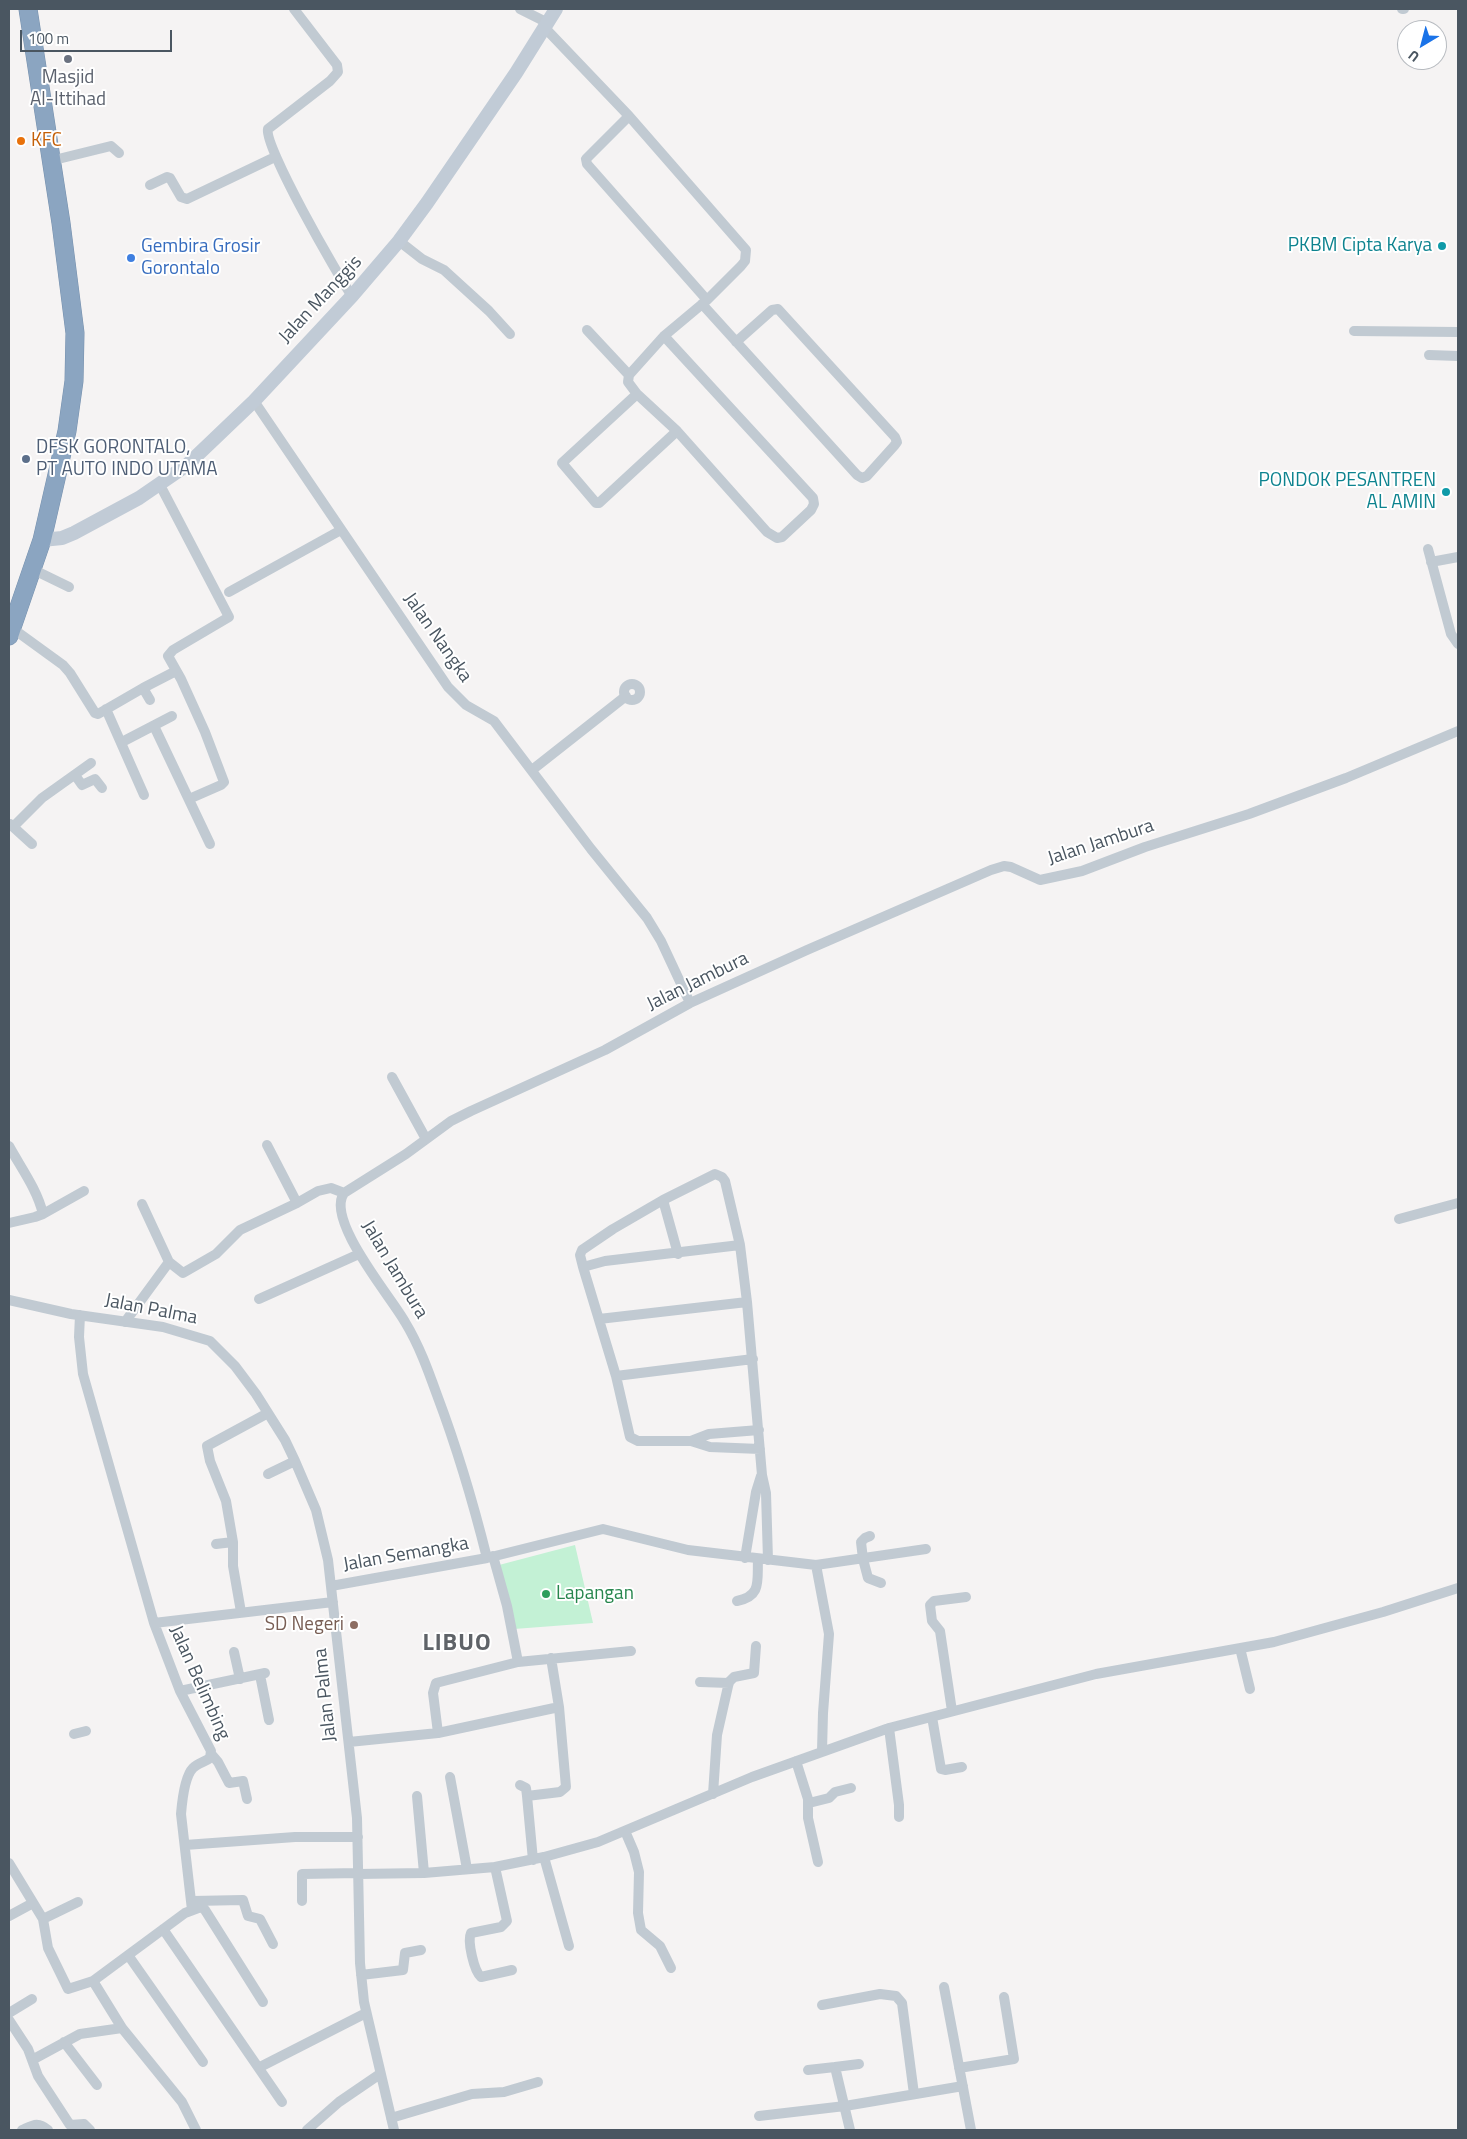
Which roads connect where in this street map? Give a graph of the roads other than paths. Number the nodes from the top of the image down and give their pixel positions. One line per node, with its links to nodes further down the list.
1 (28, 9): 9 (highway)
2 (294, 9): 8 (street)
3 (520, 9): 5 (street)
4 (556, 9): 5 (street, Jalan Manggis)
5 (546, 26): 6 (street); 11 (street, Jalan Manggis)
6 (629, 116): 13 (street); 13 (street)
7 (119, 154): 9 (street)
8 (275, 157): 10 (street); 12 (street)
9 (50, 161): 28 (highway)
10 (150, 185)
11 (400, 241): 12 (street, Jalan Manggis); 17 (street)
12 (352, 296): 24 (street, Jalan Manggis)
13 (705, 302): 18 (street); 19 (street)
14 (588, 330): 22 (street)
15 (1354, 331): 16 (street)
16 (1458, 332)
17 (510, 334)
18 (664, 336): 22 (street); 25 (street)
19 (736, 342): 19 (street)
20 (1429, 354): 21 (street)
21 (1458, 356)
22 (629, 374): 23 (street)
23 (637, 394): 25 (street); 25 (street)
24 (254, 401): 26 (street, Jalan Manggis); 27 (street, Jalan Nangka)
25 (677, 431)
26 (160, 485): 28 (street, Jalan Manggis); 37 (street)
27 (340, 530): 34 (street); 47 (street, Jalan Nangka)
28 (42, 540): 32 (highway)
29 (1428, 549): 31 (street)
30 (1458, 557): 31 (street)
31 (1431, 562): 36 (street)
32 (32, 569): 33 (street); 35 (highway)
33 (69, 587)
34 (229, 592)
35 (11, 620): 41 (street)
36 (1458, 644)
37 (176, 670): 38 (street); 51 (street)
38 (143, 688): 40 (street); 41 (street)
39 (626, 696): 47 (street)
40 (150, 700)
41 (106, 709): 45 (street)
42 (172, 716): 43 (street)
43 (154, 726): 45 (street); 51 (street)
44 (1458, 731): 55 (street, Jalan Jambura)
45 (122, 742): 50 (street)
46 (91, 763): 48 (street)
47 (532, 770): 55 (street, Jalan Nangka)
48 (75, 775): 49 (street); 52 (street)
49 (102, 788)
50 (144, 795)
51 (189, 799): 54 (street)
52 (11, 825): 53 (street)
53 (32, 844)
54 (210, 844)
55 (690, 1003): 57 (street, Jalan Jambura)
56 (392, 1077): 57 (street)
57 (426, 1139): 61 (street, Jalan Jambura)
58 (267, 1145): 63 (street)
59 (9, 1146): 66 (street)
60 (84, 1191): 66 (street)
61 (344, 1193): 63 (street); 70 (street, Jalan Jambura)
62 (663, 1200): 69 (street); 71 (street); 73 (street)
63 (297, 1203): 72 (street)
64 (1458, 1203): 67 (street)
65 (142, 1204): 72 (street)
66 (43, 1214): 68 (street)
67 (1399, 1219)
68 (9, 1223)
69 (740, 1245): 71 (street); 76 (street)
70 (359, 1254): 74 (street); 95 (street, Jalan Jambura)
71 (678, 1254): 73 (street)
72 (169, 1262): 79 (street)
73 (583, 1267): 78 (street)
74 (259, 1299)
75 (9, 1300): 77 (street, Jalan Palma)
76 (747, 1302): 78 (street); 80 (street)
77 (80, 1315): 79 (street, Jalan Palma); 107 (street, Jalan Belimbing)
78 (599, 1319): 81 (street)
79 (125, 1322): 82 (street, Jalan Palma)
80 (753, 1360): 81 (street); 83 (street)
81 (616, 1376): 85 (street)
82 (268, 1413): 88 (street, Jalan Palma); 92 (street)
83 (759, 1430): 84 (street); 87 (street)
84 (740, 1431): 85 (street); 86 (street)
85 (690, 1441): 86 (street)
86 (741, 1447): 87 (street)
87 (760, 1449): 90 (street)
88 (294, 1461): 89 (street); 101 (street, Jalan Palma)
89 (268, 1474)
90 (762, 1475): 96 (street); 98 (street)
91 (870, 1536): 97 (street)
92 (233, 1542): 93 (street); 106 (street)
93 (216, 1544)
94 (926, 1549): 97 (street, Jalan Semangka)
95 (490, 1557): 96 (street, Jalan Semangka); 101 (street, Jalan Semangka); 113 (street, Jalan Jambura)
96 (745, 1558): 98 (street, Jalan Semangka)
97 (863, 1559): 99 (street, Jalan Semangka); 100 (street)
98 (763, 1560): 99 (street, Jalan Semangka); 105 (street)
99 (816, 1565): 128 (street)
100 (881, 1583)
101 (331, 1586): 104 (street, Jalan Palma)
102 (1458, 1588): 109 (street)
103 (966, 1597): 120 (street)
104 (333, 1602): 106 (street); 127 (street, Jalan Palma)
105 (737, 1602)
106 (242, 1612): 107 (street)
107 (154, 1623): 118 (street, Jalan Belimbing)
108 (756, 1646): 116 (street)
109 (1240, 1648): 117 (street); 120 (street)
110 (631, 1651): 112 (street)
111 (234, 1652): 114 (street)
112 (551, 1658): 113 (street); 119 (street)
113 (518, 1662): 125 (street)
114 (240, 1679): 118 (street); 122 (street)
115 (700, 1682): 116 (street)
116 (729, 1683): 135 (street)
117 (1250, 1689)
118 (180, 1691): 129 (street, Jalan Belimbing)
119 (559, 1707): 125 (street); 137 (street)
120 (952, 1711): 121 (street)
121 (932, 1717): 123 (street); 131 (street)
122 (269, 1720)
123 (889, 1728): 128 (street); 140 (street)
124 (86, 1730): 126 (street)
125 (438, 1733): 127 (street)
126 (74, 1734)
127 (349, 1742): 142 (street, Jalan Palma)
128 (822, 1751): 130 (street)
129 (212, 1755): 138 (street); 143 (street, Jalan Belimbing)
130 (796, 1761): 135 (street); 139 (street)
131 (962, 1767)
132 (450, 1777): 149 (street)
133 (520, 1785): 137 (street)
134 (851, 1788): 139 (street)
135 (713, 1794): 141 (street)
136 (416, 1796): 151 (street)
137 (527, 1796): 145 (street)
138 (247, 1799)
139 (809, 1803): 146 (street)
140 (899, 1817)
141 (625, 1831): 144 (street); 163 (street)
142 (358, 1837): 143 (street); 150 (street, Jalan Palma)
143 (185, 1845): 155 (street, Jalan Belimbing)
144 (544, 1857): 145 (street); 160 (street)
145 (533, 1860): 148 (street)
146 (818, 1862)
147 (9, 1863): 154 (street)
148 (495, 1867): 149 (street); 164 (street)
149 (467, 1869): 151 (street)
150 (358, 1874): 151 (street); 152 (street); 165 (street, Jalan Palma)
151 (424, 1874)
152 (302, 1901)
153 (78, 1902): 157 (street)
154 (33, 1903): 156 (street); 157 (street)
155 (192, 1906): 158 (street); 159 (street); 170 (street)
156 (9, 1916)
157 (43, 1919): 166 (street)
158 (163, 1930): 162 (street); 181 (street)
159 (273, 1944)
160 (569, 1946)
161 (420, 1950): 165 (street)
162 (128, 1955): 166 (street); 179 (street)
163 (671, 1968)
164 (512, 1970)
165 (361, 1975): 173 (street, Jalan Palma)
166 (93, 1981): 175 (street)
167 (944, 1988): 183 (street)
168 (1004, 1997): 183 (street)
169 (32, 1999): 172 (street)
170 (263, 2002)
171 (822, 2005): 189 (street)
172 (9, 2013)
173 (366, 2013): 181 (street); 185 (street, Jalan Palma)
174 (9, 2020): 176 (street)
175 (122, 2028): 177 (street); 198 (street)
176 (13, 2035): 178 (street)
177 (64, 2042): 178 (street); 187 (street)
178 (32, 2060): 194 (street)
179 (203, 2062)
180 (859, 2064): 182 (street)
181 (260, 2067): 190 (street)
182 (835, 2067): 184 (street); 191 (street)
183 (959, 2068): 188 (street)
184 (808, 2070)
185 (380, 2074): 193 (street, Jalan Palma); 199 (street)
186 (538, 2082): 193 (street)
187 (97, 2085)
188 (963, 2086): 189 (street); 202 (street)
189 (914, 2094): 191 (street)
190 (282, 2102)
191 (845, 2106): 192 (street); 201 (street)
192 (759, 2116)
193 (391, 2118): 200 (street, Jalan Palma)
194 (68, 2128): 197 (street)
195 (22, 2130): 196 (street)
196 (48, 2130)
197 (90, 2130)
198 (196, 2130)
199 (307, 2130)
200 (394, 2130)
201 (850, 2130)
202 (971, 2130)

